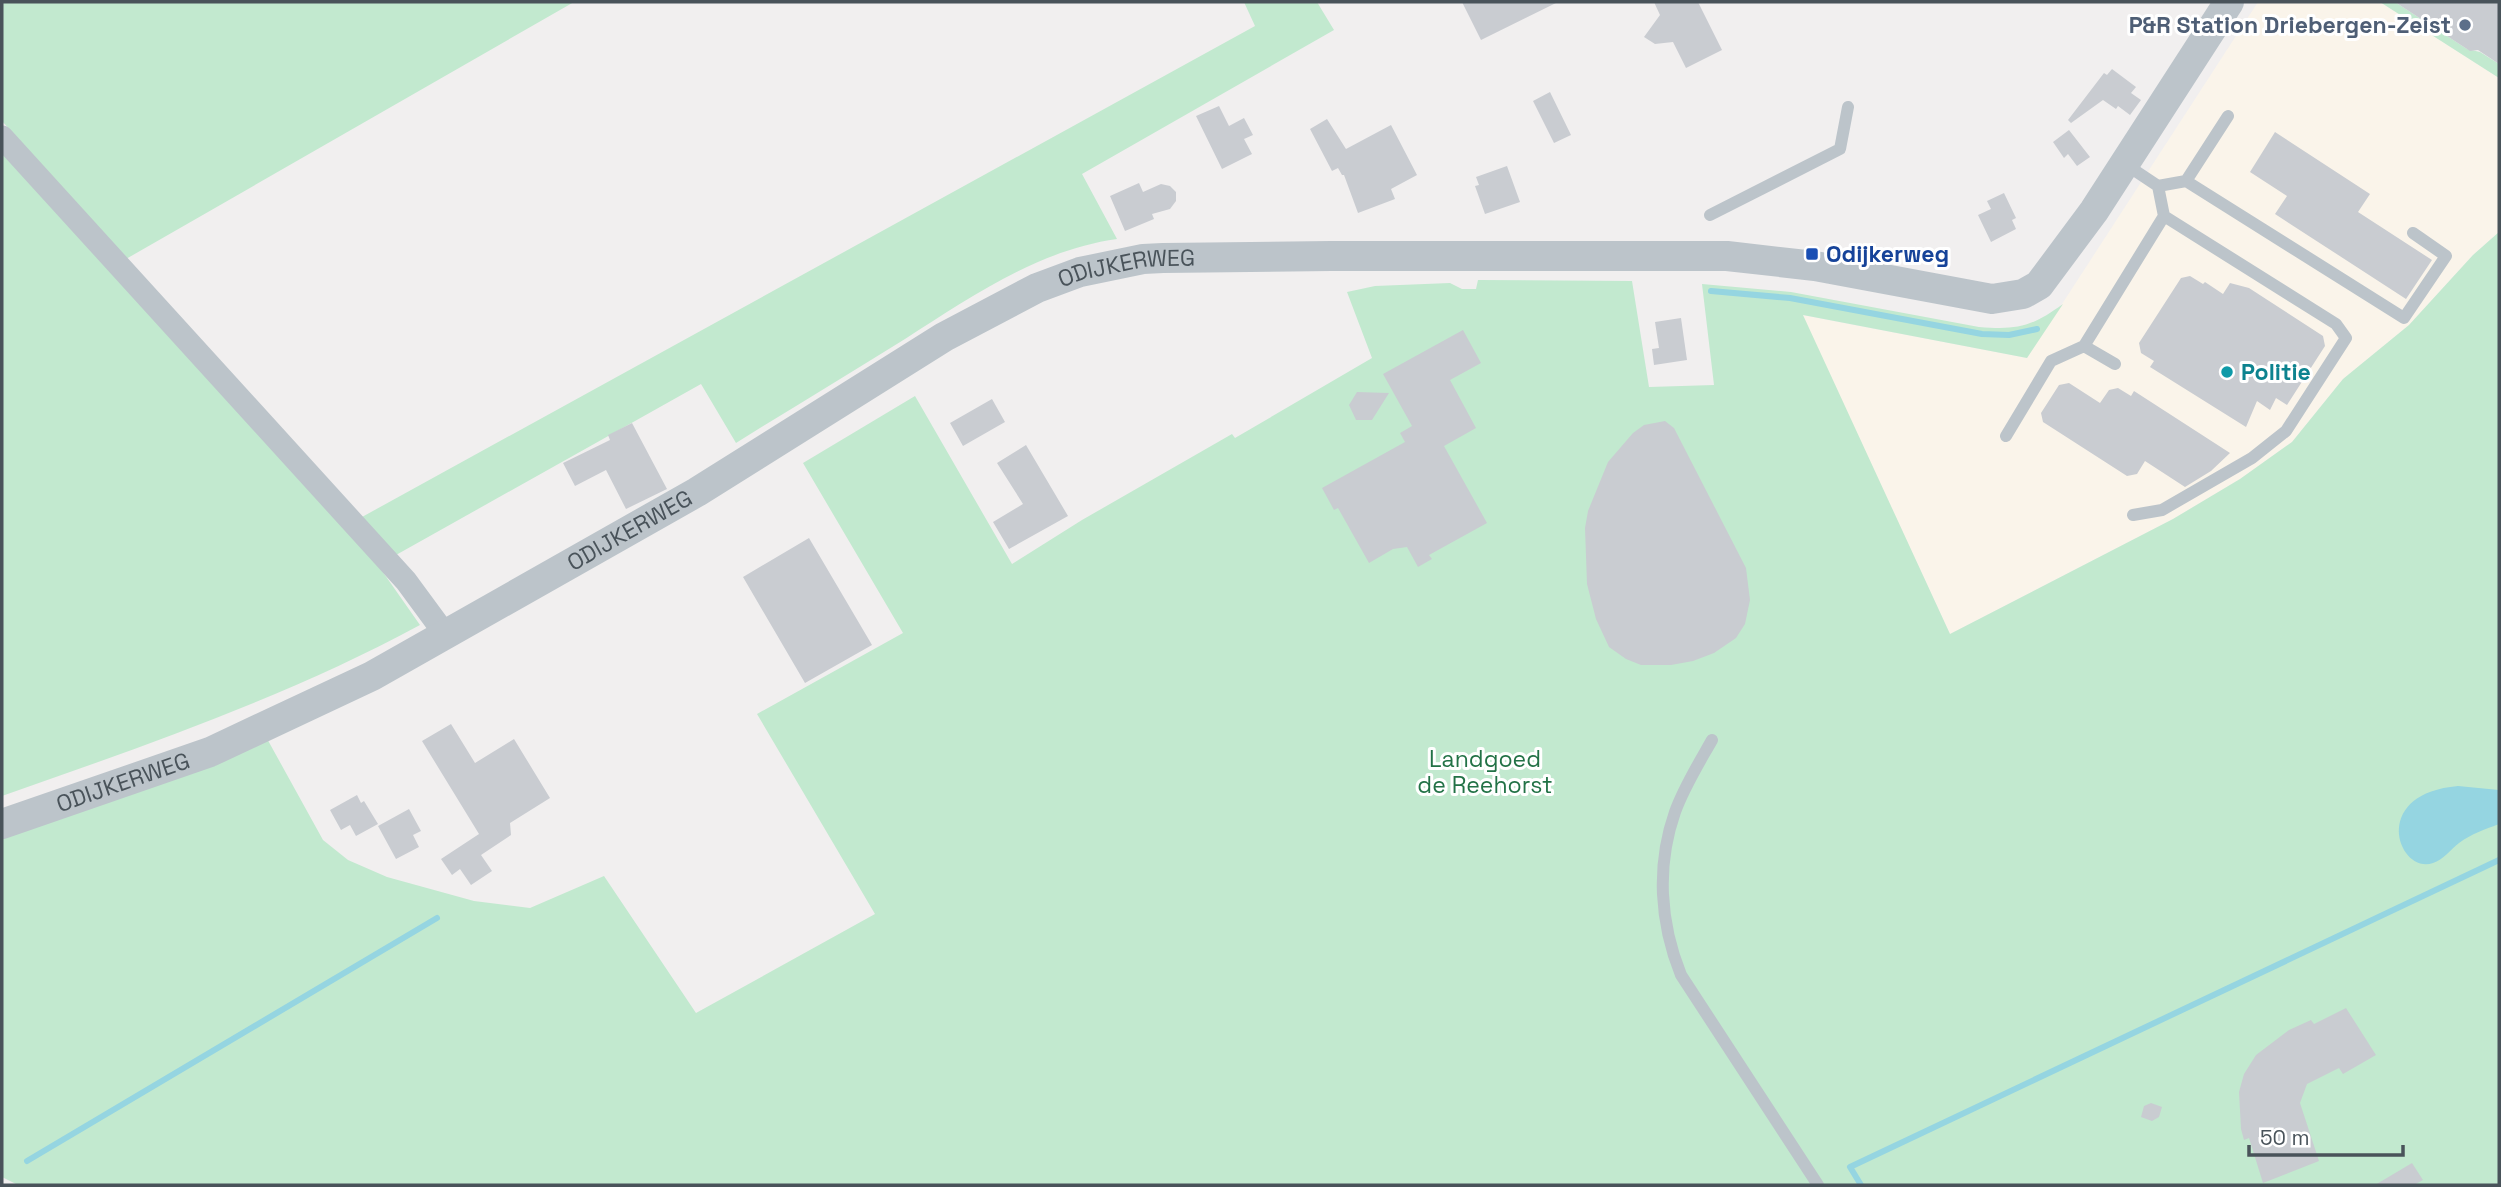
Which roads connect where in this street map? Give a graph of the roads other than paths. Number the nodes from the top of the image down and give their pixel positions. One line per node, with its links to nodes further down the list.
1 (2229, 2): 5 (street, ODIJKERWEG)
2 (1848, 107): 8 (lane)
3 (2228, 116): 6 (lane)
4 (2, 137): 15 (street)
5 (2125, 164): 7 (lane); 15 (street, ODIJKERWEG)
6 (2186, 181): 7 (lane); 10 (lane)
7 (2158, 187): 9 (lane)
8 (1710, 215)
9 (2164, 216): 11 (lane); 14 (lane)
10 (2413, 233)
11 (2084, 346): 12 (lane); 13 (lane)
12 (2115, 364)
13 (2006, 436)
14 (2133, 515)
15 (445, 634): 17 (street, ODIJKERWEG)
16 (1712, 740): 18 (lane)
17 (2, 824)
18 (1818, 1185)

